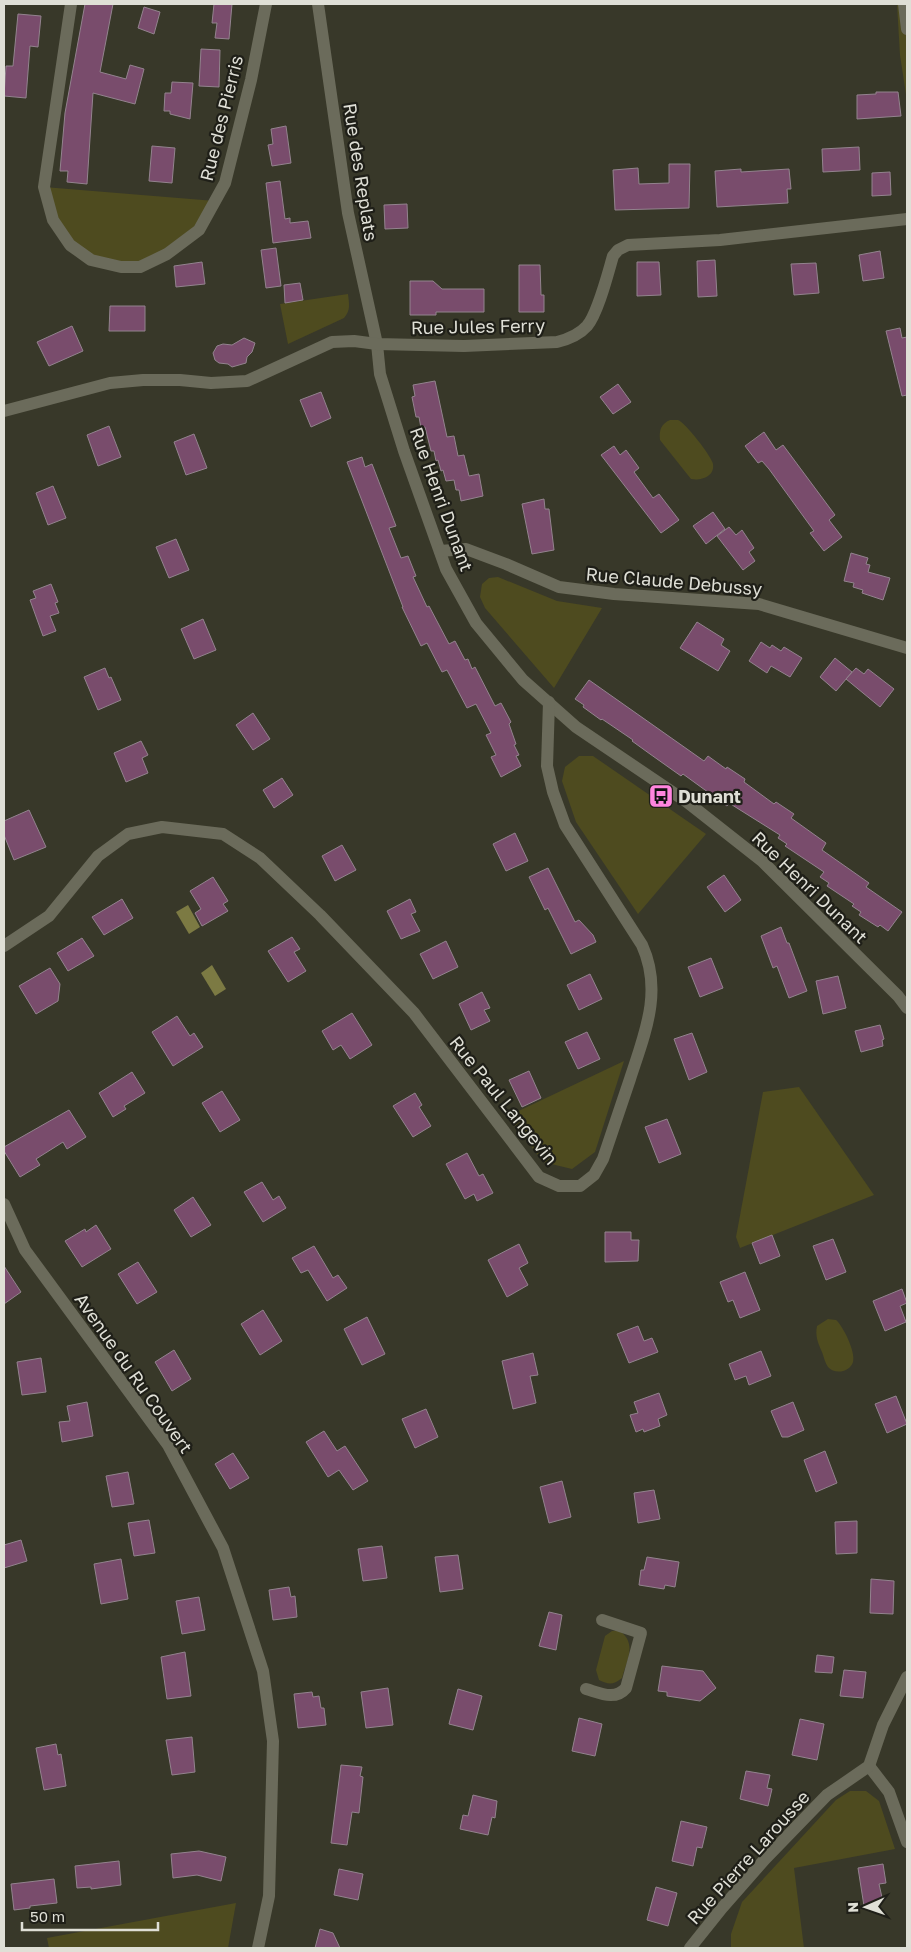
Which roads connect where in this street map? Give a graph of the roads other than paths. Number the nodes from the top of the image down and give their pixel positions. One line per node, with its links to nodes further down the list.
1 (71, 4): 2 (street, Rue des Pierris)
2 (266, 4)
3 (318, 4): 7 (street, Rue des Replats)
4 (904, 4): 5 (street)
5 (907, 29)
6 (907, 219): 7 (street, Rue Jules Ferry)
7 (377, 344): 8 (street, Rue Jules Ferry); 9 (street, Rue Henri Dunant)
8 (4, 411)
9 (440, 551): 10 (street, Rue Claude Debussy); 11 (street, Rue Henri Dunant)
10 (907, 648)
11 (549, 702): 12 (street, Rue Paul Langevin); 13 (street, Rue Henri Dunant)
12 (4, 946)
13 (907, 1008)
14 (4, 1204): 15 (street, Avenue du Ru Couvert)
15 (8, 1223): 22 (street, Avenue du Ru Couvert)
16 (602, 1620): 18 (street)
17 (907, 1677): 19 (street)
18 (586, 1689)
19 (868, 1766): 20 (street); 21 (street, Rue Pierre Larousse)
20 (907, 1842)
21 (696, 1945)
22 (258, 1948)

